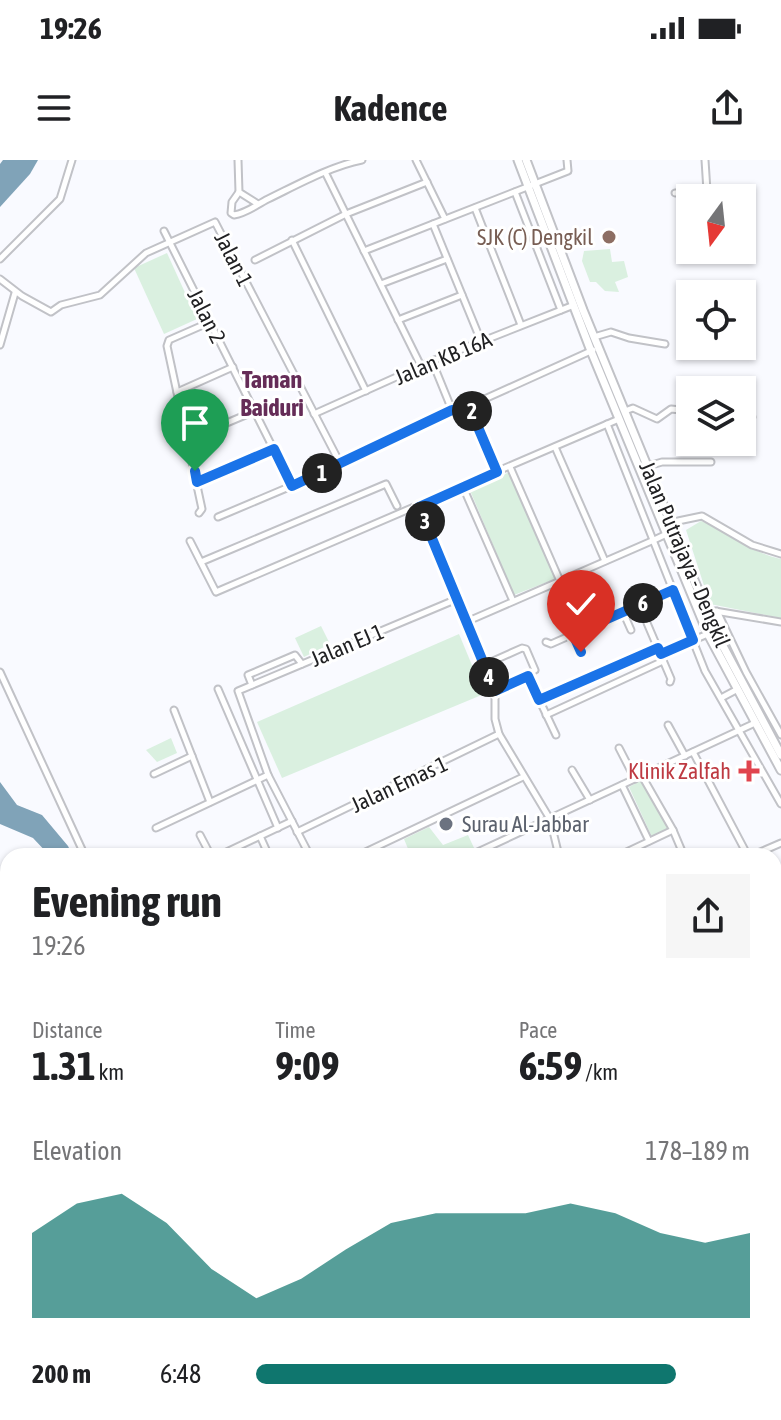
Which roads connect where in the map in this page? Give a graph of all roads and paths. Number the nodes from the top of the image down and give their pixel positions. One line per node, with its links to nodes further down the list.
1 (72, 160): 24 (street)
2 (238, 160): 12 (street)
3 (362, 160): 9 (street)
4 (416, 160): 10 (street)
5 (518, 160): 11 (main road)
6 (526, 160): 11 (main road)
7 (567, 160): 11 (street)
8 (705, 160): 14 (street)
9 (326, 174): 15 (street); 17 (street)
10 (427, 182): 17 (street); 18 (street)
11 (532, 186): 13 (street); 31 (main road); 36 (main road)
12 (239, 192): 15 (street); 15 (street)
13 (515, 192): 16 (street); 32 (street)
14 (675, 193)
15 (258, 204)
16 (475, 208): 18 (street); 35 (street)
17 (346, 214): 21 (street); 23 (street)
18 (445, 219): 19 (street)
19 (433, 224): 23 (street); 25 (street)
20 (164, 231): 22 (street, Jalan 2)
21 (292, 240): 26 (street); 44 (street)
22 (170, 243): 29 (street, Jalan 1); 34 (street, Jalan 2); 51 (street, Jalan 1)
23 (364, 251): 28 (street)
24 (0, 259)
25 (447, 259): 28 (street); 30 (street)
26 (255, 260)
27 (0, 279): 29 (street)
28 (380, 284): 33 (street)
29 (15, 292): 39 (street)
30 (462, 295): 33 (street); 37 (street)
31 (575, 304): 32 (street, Jalan KB 16A); 40 (main road)
32 (561, 310): 35 (street, Jalan KB 16A)
33 (398, 320): 42 (street)
34 (210, 322): 43 (street, Jalan 2); 45 (street)
35 (521, 325): 37 (street, Jalan KB 16A)
36 (594, 337): 38 (street); 40 (main road)
37 (481, 341): 41 (street, Jalan KB 16A)
38 (665, 344)
39 (0, 345)
40 (595, 349): 46 (street); 50 (main road, Jalan Putrajaya - Dengkil); 52 (main road, Jalan Putrajaya - Dengkil)
41 (432, 361): 42 (street, Jalan KB 16A); 47 (street)
42 (421, 366): 44 (street, Jalan KB 16A)
43 (233, 367): 45 (street); 49 (street, Jalan 2)
44 (366, 391): 51 (street, Jalan KB 16A)
45 (177, 392): 54 (street)
46 (469, 406): 47 (street); 61 (street)
47 (452, 410): 58 (street)
48 (676, 410): 50 (street)
49 (255, 411): 54 (street); 56 (street, Jalan 2)
50 (625, 411): 59 (main road, Jalan Putrajaya - Dengkil)
51 (314, 414): 58 (street, Jalan 1)
52 (619, 419): 53 (street); 69 (main road, Jalan Putrajaya - Dengkil)
53 (607, 424): 55 (street); 70 (street)
54 (189, 439): 62 (street)
55 (555, 447): 60 (street); 73 (street)
56 (274, 449): 62 (street); 63 (street, Jalan 2)
57 (711, 462): 59 (street)
58 (341, 465): 63 (street)
59 (648, 466): 69 (main road, Jalan Putrajaya - Dengkil)
60 (510, 467): 61 (street); 75 (street)
61 (497, 472): 64 (street)
62 (197, 482): 67 (street)
63 (292, 486): 68 (street)
64 (463, 487): 66 (street); 78 (street)
65 (397, 506): 74 (street)
66 (419, 507): 74 (street); 77 (street)
67 (199, 513)
68 (218, 517)
69 (671, 532): 70 (street); 72 (street); 81 (main road, Jalan Putrajaya - Dengkil); 86 (main road, Jalan Putrajaya - Dengkil)
70 (654, 540): 73 (street); 76 (street)
71 (190, 541): 74 (street)
72 (781, 554)
73 (605, 561): 75 (street)
74 (201, 562)
75 (560, 581): 78 (street)
76 (673, 590): 80 (street); 88 (street)
77 (457, 599): 82 (street); 93 (street, Jalan EJ 1)
78 (513, 601): 82 (street)
79 (717, 611): 81 (street); 83 (street); 111 (street)
80 (623, 612): 85 (street); 87 (street)
81 (707, 612): 86 (main road, Jalan Putrajaya - Dengkil)
82 (466, 622): 94 (street)
83 (781, 622)
84 (647, 623): 90 (street)
85 (631, 630)
86 (711, 632): 88 (street); 100 (main road, Jalan Putrajaya - Dengkil); 114 (main road, Jalan Putrajaya - Dengkil)
87 (573, 634): 89 (street); 91 (street)
88 (693, 640): 90 (street); 102 (street)
89 (546, 642)
90 (660, 651): 92 (street); 103 (street)
91 (581, 652)
92 (663, 661): 97 (street); 105 (street)
93 (302, 664): 98 (street, Jalan EJ 1); 98 (street)
94 (484, 665): 96 (street); 101 (street)
95 (0, 672): 138 (street)
96 (528, 676): 101 (street); 103 (street)
97 (670, 682)
98 (252, 685): 120 (street, Jalan EJ 1)
99 (218, 689): 124 (street)
100 (736, 690): 102 (street); 106 (main road, Jalan Putrajaya - Dengkil)
101 (495, 691): 109 (street)
102 (721, 698): 108 (street)
103 (539, 700): 105 (street)
104 (174, 710): 115 (street)
105 (546, 715): 110 (street)
106 (755, 723): 108 (street); 118 (main road, Jalan Putrajaya - Dengkil)
107 (668, 725): 116 (street)
108 (740, 731): 113 (street); 128 (street)
109 (499, 734): 122 (street); 134 (street, Jalan Emas 1)
110 (556, 735)
111 (781, 735)
112 (619, 748): 123 (street)
113 (693, 752): 116 (street); 148 (street)
114 (781, 755)
115 (192, 756): 119 (street); 127 (street)
116 (685, 756): 121 (street)
117 (572, 770): 126 (street)
118 (781, 770)
119 (154, 774)
120 (268, 775): 124 (street); 130 (street)
121 (642, 776): 123 (street); 133 (street)
122 (523, 777): 129 (street); 143 (street)
123 (635, 779): 125 (street)
124 (257, 780): 127 (street); 132 (street)
125 (622, 785): 126 (street); 137 (street)
126 (590, 800): 129 (street)
127 (210, 802): 131 (street)
128 (781, 804)
129 (550, 819): 144 (street); 145 (street)
130 (292, 821): 132 (street); 134 (street)
131 (156, 828)
132 (278, 828): 136 (street)
133 (673, 830): 137 (street); 147 (street)
134 (297, 832): 142 (street)
135 (200, 835): 139 (street)
136 (260, 836): 140 (street); 141 (street)
137 (649, 841): 146 (street)
138 (81, 848)
139 (207, 848)
140 (235, 848)
141 (265, 848)
142 (306, 848)
143 (374, 848)
144 (487, 848)
145 (557, 848)
146 (635, 848)
147 (681, 848)
148 (745, 848)

